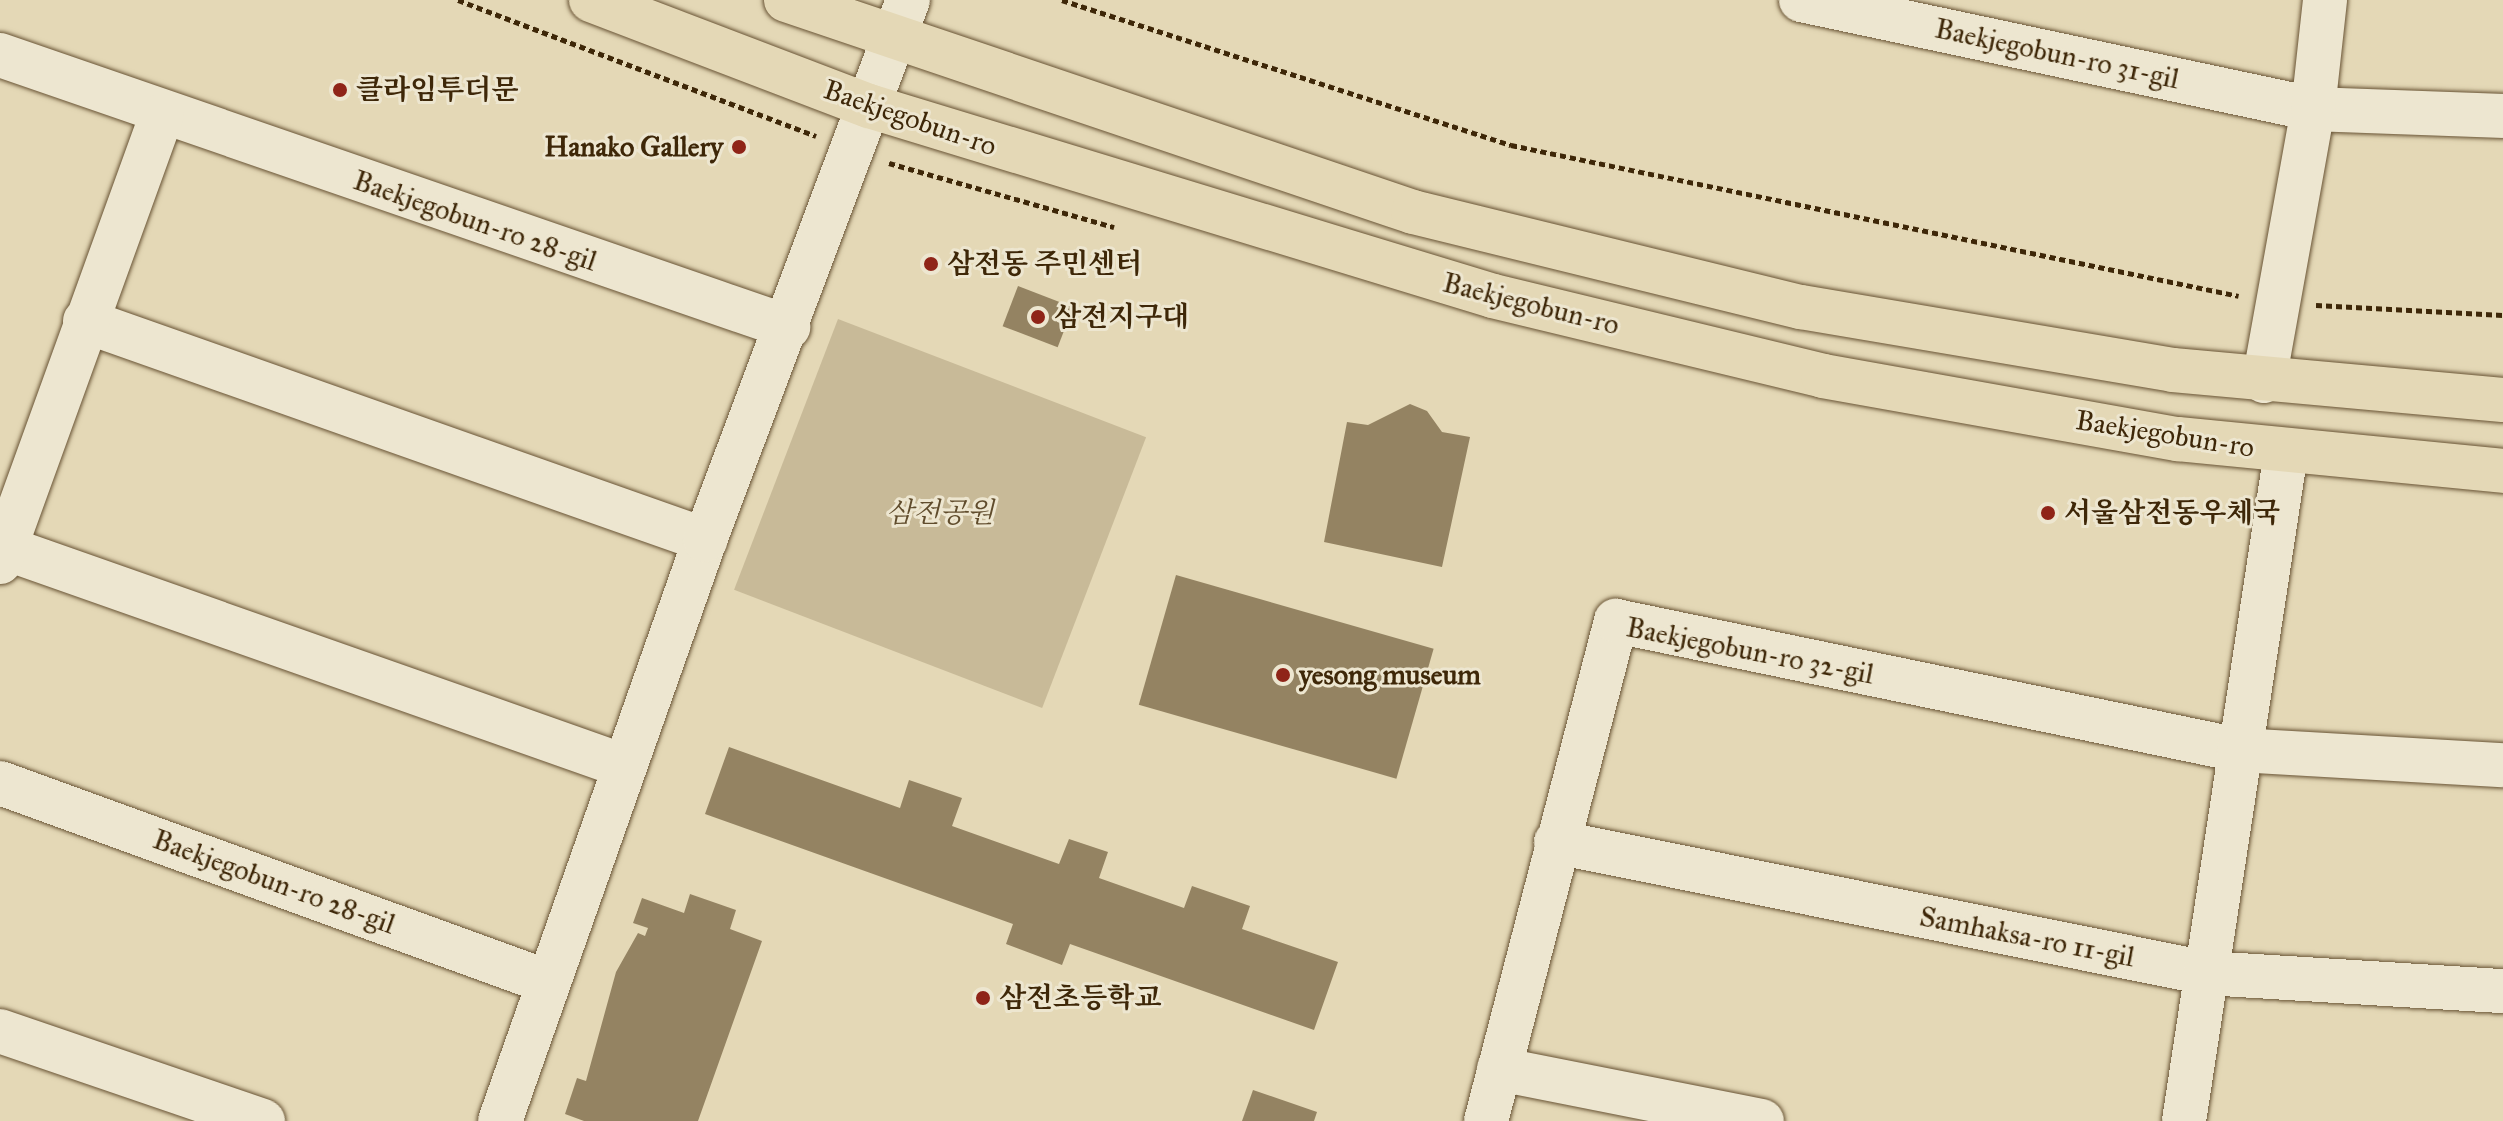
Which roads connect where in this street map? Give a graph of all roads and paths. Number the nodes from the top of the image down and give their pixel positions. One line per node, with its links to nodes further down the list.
1 (591, 0): 9 (main road, Baekjegobun-ro)
2 (786, 0): 7 (main road)
3 (908, 0): 7 (street)
4 (1062, 0): 13 (path)
5 (1801, 0): 10 (street, Baekjegobun-ro 31-gil)
6 (2325, 0): 10 (street)
7 (892, 40): 9 (street); 17 (main road)
8 (0, 55): 11 (street, Baekjegobun-ro 28-gil)
9 (869, 106): 16 (street); 19 (main road, Baekjegobun-ro)
10 (2313, 109): 12 (street, Baekjegobun-ro 31-gil); 13 (street)
11 (162, 115): 15 (street); 16 (street, Baekjegobun-ro 28-gil)
12 (2503, 116)
13 (2278, 303): 14 (path); 17 (street)
14 (2503, 315)
15 (85, 321): 21 (street); 22 (street)
16 (788, 327): 21 (street)
17 (2264, 381): 18 (main road)
18 (2503, 400)
19 (2286, 452): 20 (main road, Baekjegobun-ro); 23 (street)
20 (2503, 471)
21 (705, 540): 25 (street)
22 (2, 555): 25 (street)
23 (2239, 750): 24 (street, Baekjegobun-ro 32-gil); 27 (street, Baekjegobun-ro 32-gil); 28 (street)
24 (2503, 765)
25 (624, 766): 29 (street)
26 (0, 783): 29 (street, Baekjegobun-ro 28-gil)
27 (1556, 842): 28 (street, Samhaksa-ro 11-gil); 32 (street, Baekjegobun-ro 32-gil)
28 (2206, 973): 30 (street, Samhaksa-ro 11-gil); 37 (street)
29 (548, 982): 34 (street)
30 (2503, 991)
31 (0, 1031): 33 (street)
32 (1499, 1069): 35 (street, Baekjegobun-ro 32-gil); 36 (street)
33 (263, 1121)
34 (500, 1121)
35 (1486, 1121)
36 (1762, 1121)
37 (2184, 1121)

